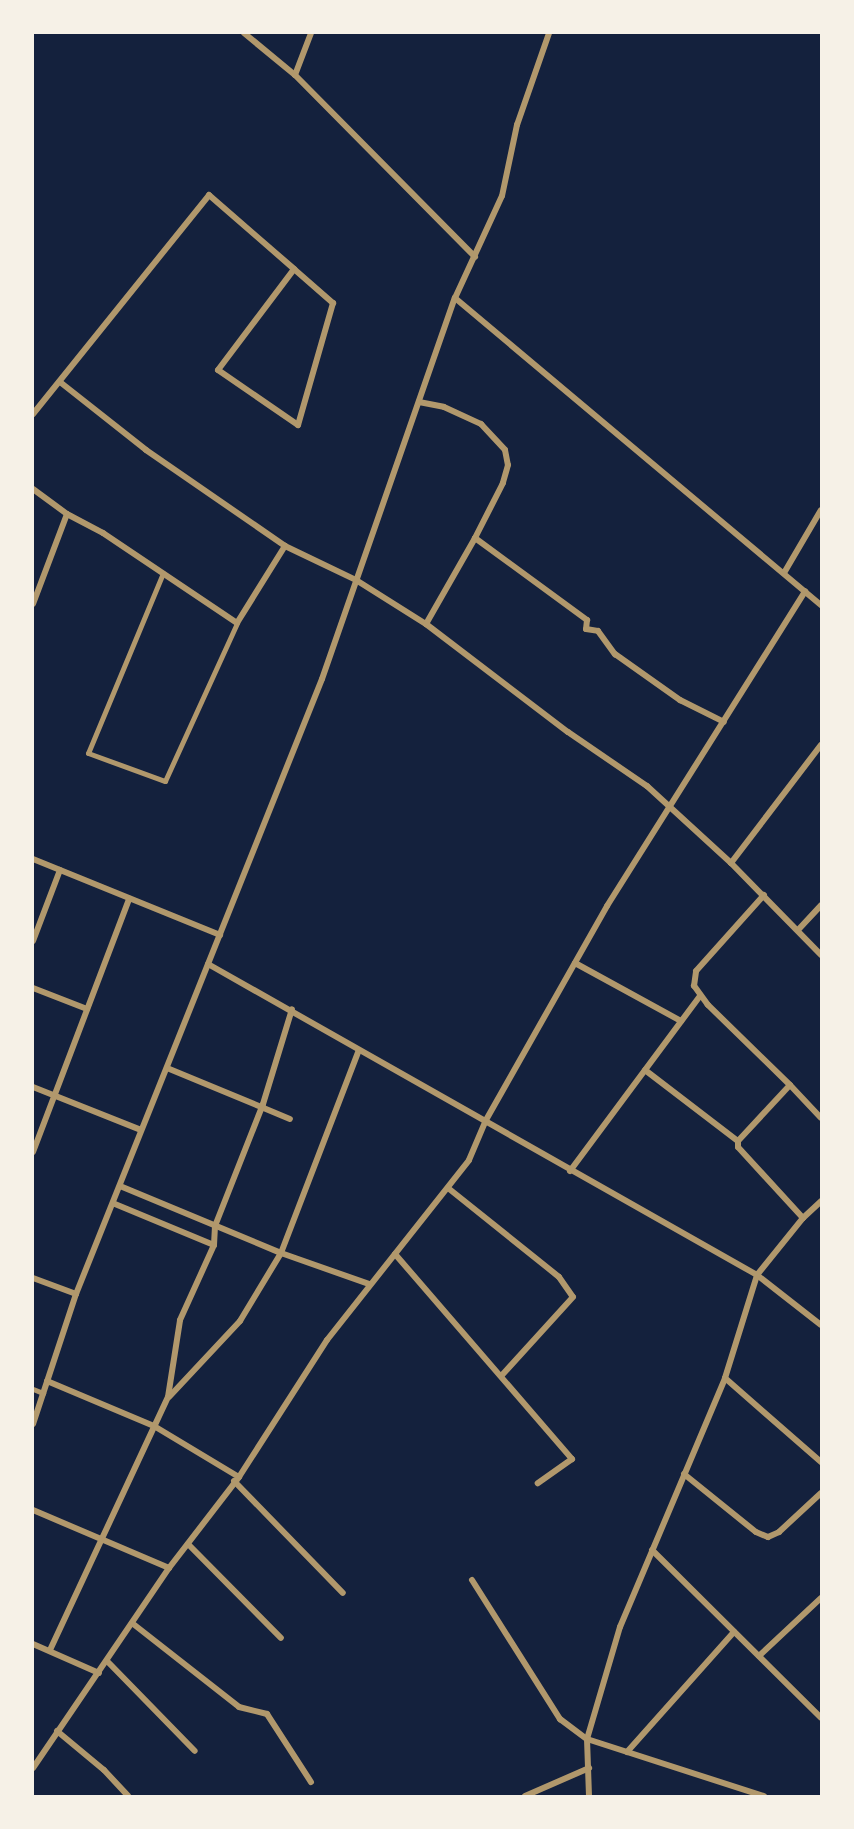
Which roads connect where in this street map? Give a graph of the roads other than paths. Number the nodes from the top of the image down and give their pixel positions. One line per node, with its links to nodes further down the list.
1 (244, 33): 4 (street)
2 (311, 33): 4 (street)
3 (549, 33): 5 (street)
4 (295, 75): 5 (street)
5 (475, 257): 7 (street)
6 (294, 269): 6 (street); 8 (street)
7 (455, 298): 9 (street); 17 (street)
8 (60, 382): 10 (street); 15 (street)
9 (419, 402): 14 (street); 18 (street)
10 (33, 414)
11 (33, 489): 13 (street)
12 (821, 510): 17 (street)
13 (67, 514): 16 (street); 20 (street)
14 (475, 538): 23 (street); 24 (street)
15 (285, 546): 18 (street); 22 (street)
16 (163, 573): 22 (street); 22 (street)
17 (784, 573): 19 (street)
18 (356, 580): 23 (street); 34 (street)
19 (805, 591): 21 (street); 24 (street)
20 (33, 604)
21 (821, 605)
22 (237, 623)
23 (426, 624): 26 (street)
24 (724, 722): 26 (street)
25 (821, 745): 28 (street)
26 (673, 807): 28 (street); 37 (street)
27 (33, 859): 29 (street)
28 (731, 862): 30 (street)
29 (60, 870): 31 (street); 35 (street)
30 (764, 895): 33 (street); 40 (street)
31 (129, 898): 34 (street); 41 (street)
32 (821, 904): 33 (street)
33 (798, 930): 36 (street)
34 (220, 935): 38 (street)
35 (33, 941)
36 (821, 955)
37 (575, 963): 43 (street); 53 (street)
38 (207, 964): 42 (street); 45 (street)
39 (33, 988): 41 (street)
40 (700, 996): 43 (street); 47 (street)
41 (87, 1009): 49 (street)
42 (292, 1009): 44 (street); 50 (street)
43 (681, 1022): 46 (street)
44 (359, 1050): 53 (street); 65 (street)
45 (167, 1068): 50 (street); 54 (street)
46 (645, 1070): 55 (street); 57 (street)
47 (790, 1085): 51 (street); 55 (street)
48 (33, 1087): 49 (street)
49 (55, 1096): 54 (street); 56 (street)
50 (262, 1104): 52 (street); 63 (street)
51 (821, 1118)
52 (290, 1119)
53 (486, 1120): 57 (street); 59 (street)
54 (141, 1130): 58 (street)
55 (738, 1141): 62 (street)
56 (33, 1152)
57 (570, 1171): 67 (street)
58 (120, 1186): 61 (street); 63 (street)
59 (448, 1188): 66 (street); 72 (street)
60 (821, 1201): 62 (street)
61 (115, 1204): 64 (street); 70 (street)
62 (803, 1218): 67 (street)
63 (214, 1226): 64 (street); 65 (street)
64 (214, 1245): 77 (street)
65 (281, 1253): 69 (street); 77 (street)
66 (395, 1254): 69 (street); 72 (street)
67 (757, 1275): 71 (street); 73 (street)
68 (33, 1278): 70 (street)
69 (369, 1284): 82 (street)
70 (76, 1294): 74 (street)
71 (821, 1325)
72 (502, 1375): 83 (street)
73 (725, 1378): 80 (street); 81 (street)
74 (47, 1381): 76 (street); 79 (street)
75 (33, 1389): 76 (street)
76 (43, 1393): 78 (street)
77 (168, 1397): 79 (street)
78 (33, 1424)
79 (154, 1426): 82 (street); 86 (street)
80 (821, 1462)
81 (684, 1474): 84 (street); 88 (street)
82 (236, 1479): 87 (street); 91 (street)
83 (538, 1483)
84 (821, 1493)
85 (33, 1509): 86 (street)
86 (102, 1536): 89 (street); 97 (street)
87 (188, 1544): 89 (street); 95 (street)
88 (652, 1550): 94 (street); 103 (street)
89 (169, 1568): 93 (street)
90 (472, 1580): 103 (street)
91 (343, 1593)
92 (821, 1598): 98 (street)
93 (132, 1623): 99 (street); 108 (street)
94 (734, 1632): 98 (street); 105 (street)
95 (281, 1638)
96 (33, 1644): 97 (street)
97 (50, 1650): 100 (street)
98 (759, 1656): 101 (street)
99 (108, 1662): 100 (street); 104 (street)
100 (99, 1673): 102 (street)
101 (821, 1718)
102 (57, 1731): 106 (street); 109 (street)
103 (587, 1738): 105 (street); 107 (street)
104 (195, 1751)
105 (627, 1752): 112 (street)
106 (33, 1768)
107 (589, 1768): 110 (street); 111 (street)
108 (311, 1782)
109 (128, 1796)
110 (525, 1796)
111 (589, 1796)
112 (764, 1796)

